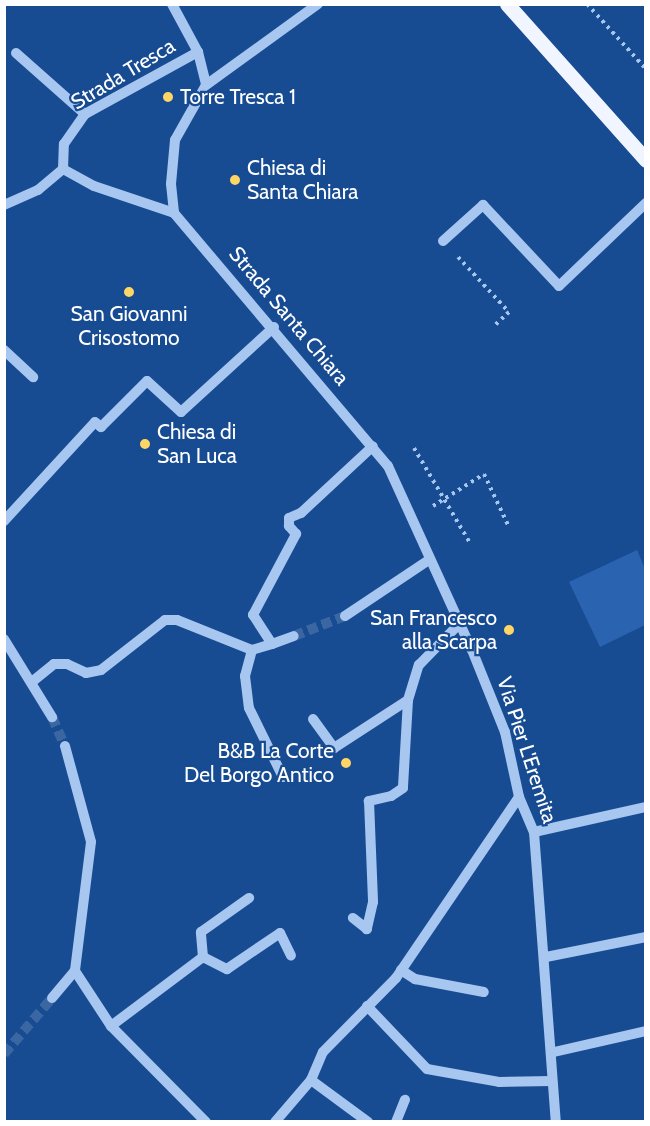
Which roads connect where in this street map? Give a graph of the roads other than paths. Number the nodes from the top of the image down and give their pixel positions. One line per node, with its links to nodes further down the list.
1 (171, 4): 4 (street)
2 (318, 4): 6 (street)
3 (507, 4): 8 (main road)
4 (198, 52): 6 (street); 7 (street, Strada Tresca)
5 (16, 53): 7 (street)
6 (206, 85): 12 (street)
7 (85, 114): 9 (street, Strada Tresca)
8 (645, 160)
9 (63, 169): 11 (street); 12 (street)
10 (645, 203): 13 (street)
11 (4, 205)
12 (174, 213): 14 (street, Strada Santa Chiara)
13 (443, 241)
14 (274, 327): 17 (street, Strada Santa Chiara); 19 (street)
15 (4, 351): 16 (street)
16 (33, 377)
17 (373, 446): 18 (street, Strada Santa Chiara); 25 (street)
18 (388, 466): 20 (street, Via Pier L'Eremita)
19 (4, 521)
20 (429, 560): 21 (street); 22 (street, Via Pier L'Eremita)
21 (345, 616)
22 (459, 624): 28 (street); 33 (street, Via Pier L'Eremita)
23 (294, 636): 25 (street)
24 (4, 639): 27 (street)
25 (272, 644): 26 (street)
26 (252, 650): 27 (street); 32 (street)
27 (33, 681): 29 (street)
28 (408, 700): 30 (street); 37 (street)
29 (52, 717)
30 (313, 719)
31 (65, 746): 43 (street)
32 (283, 777)
33 (519, 797): 35 (street, Via Pier L'Eremita); 42 (street)
34 (645, 807): 35 (street)
35 (534, 832): 41 (street, Via Pier L'Eremita)
36 (249, 898): 40 (street)
37 (353, 918)
38 (645, 937): 41 (street)
39 (291, 956): 40 (street)
40 (203, 957): 47 (street)
41 (546, 957): 49 (street, Via Pier L'Eremita)
42 (401, 970): 44 (street); 46 (street)
43 (75, 971): 45 (street); 47 (street)
44 (484, 992)
45 (52, 998)
46 (367, 1006): 50 (street); 51 (street)
47 (111, 1026): 53 (street)
48 (645, 1032): 49 (street)
49 (554, 1052): 51 (street, Via Pier L'Eremita)
50 (311, 1080): 54 (street); 55 (street)
51 (552, 1081): 57 (street, Via Pier L'Eremita)
52 (405, 1100): 56 (street)
53 (206, 1122)
54 (275, 1122)
55 (368, 1122)
56 (396, 1122)
57 (556, 1122)

